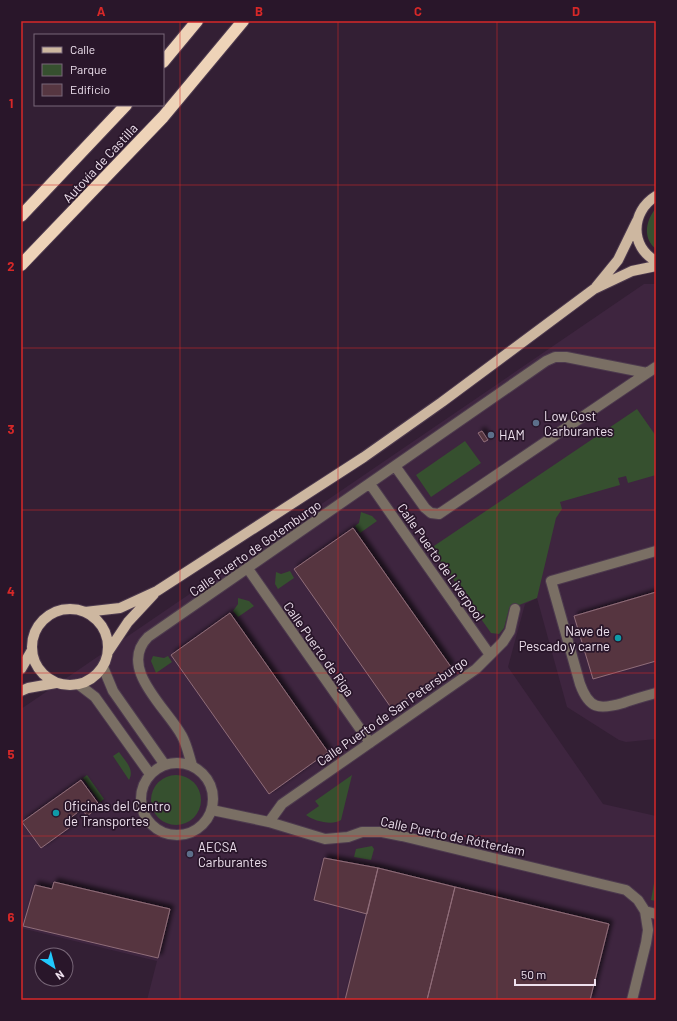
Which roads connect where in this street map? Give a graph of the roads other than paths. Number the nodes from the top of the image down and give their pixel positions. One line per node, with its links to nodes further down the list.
1 (197, 21): 3 (highway)
2 (243, 21): 9 (highway, Autovía de Castilla)
3 (164, 61)
4 (125, 106): 6 (highway, Autovía de Castilla)
5 (656, 196): 7 (main road)
6 (21, 216)
7 (637, 221): 8 (main road); 11 (main road)
8 (656, 261)
9 (21, 265)
10 (656, 266): 11 (main road)
11 (594, 289): 17 (main road)
12 (652, 370): 13 (street, Calle Puerto de Gotemburgo); 13 (street, Calle Puerto de Gotemburgo)
13 (395, 466): 14 (street, Calle Puerto de Gotemburgo)
14 (370, 484): 16 (street, Calle Puerto de Gotemburgo); 22 (street, Calle Puerto de Liverpool)
15 (656, 551): 28 (street)
16 (248, 569): 29 (street, Calle Puerto de Riga); 31 (street, Calle Puerto de Gotemburgo)
17 (157, 591): 19 (main road); 21 (main road)
18 (515, 609): 22 (street, Calle Puerto de San Petersburgo)
19 (85, 612): 20 (main road); 21 (main road)
20 (32, 650): 24 (main road); 25 (main road)
21 (108, 652): 23 (main road)
22 (490, 655): 29 (street, Calle Puerto de San Petersburgo)
23 (103, 667): 26 (main road); 30 (street)
24 (21, 669)
25 (56, 683): 26 (main road); 27 (main road)
26 (78, 684): 32 (street)
27 (21, 691)
28 (656, 693)
29 (370, 743): 34 (street, Calle Puerto de San Petersburgo)
30 (165, 764): 31 (street); 32 (street)
31 (192, 765): 33 (street)
32 (150, 774): 33 (street)
33 (212, 810): 34 (street, Calle Puerto de Rótterdam)
34 (269, 822): 35 (street, Calle Puerto de Rótterdam)
35 (645, 912): 36 (street); 37 (street)
36 (656, 914)
37 (632, 1000)

